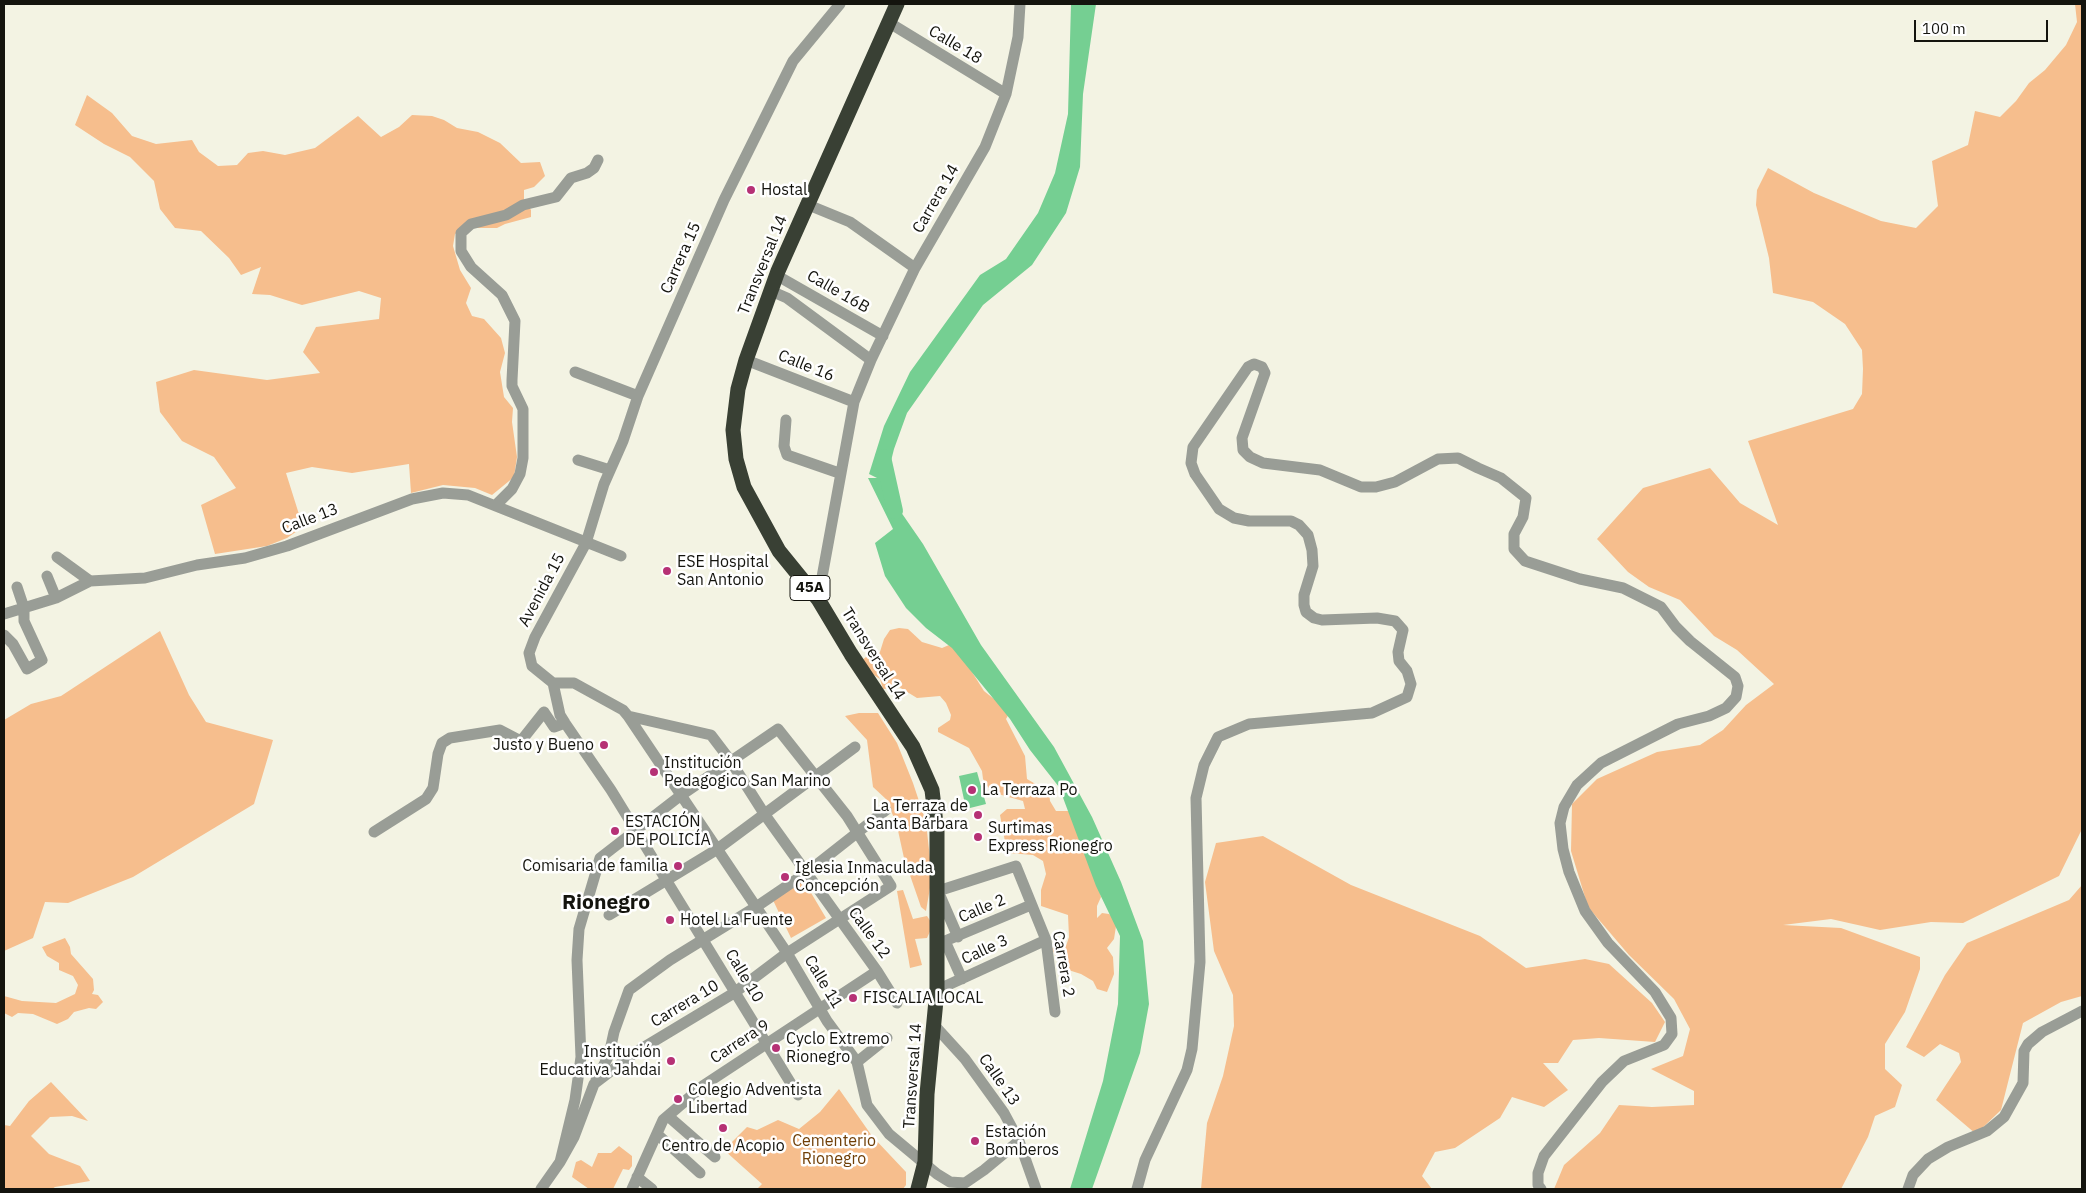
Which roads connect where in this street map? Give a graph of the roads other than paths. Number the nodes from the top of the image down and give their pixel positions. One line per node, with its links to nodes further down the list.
1 (840, 4): 15 (street, Carrera 15)
2 (897, 4): 4 (highway, Transversal 14 / 45A)
3 (1020, 4): 5 (street, Carrera 14)
4 (888, 22): 5 (street, Calle 18); 7 (highway, Transversal 14 / 45A)
5 (1006, 94): 8 (street, Carrera 14)
6 (598, 160): 21 (street)
7 (806, 204): 8 (street); 9 (highway, Transversal 14 / 45A)
8 (915, 268): 11 (street, Carrera 14)
9 (776, 275): 10 (highway, Transversal 14 / 45A); 11 (street, Calle 16B)
10 (770, 291): 12 (highway, Transversal 14 / 45A); 13 (street)
11 (883, 336): 13 (street, Carrera 14)
12 (746, 360): 16 (street, Calle 16); 29 (highway, Transversal 14 / 45A)
13 (871, 360): 16 (street, Carrera 14)
14 (575, 372): 15 (street)
15 (638, 396): 19 (street, Carrera 15)
16 (854, 402): 20 (street, Carrera 14)
17 (786, 420): 20 (street)
18 (578, 460): 19 (street)
19 (610, 470): 22 (street, Carrera 15)
20 (839, 473): 29 (street, Carrera 14)
21 (496, 505): 22 (street, Calle 13); 26 (street, Calle 13)
22 (586, 544): 23 (street, Calle 13); 33 (street, Avenida 15)
23 (621, 556)
24 (57, 557): 26 (street)
25 (47, 576): 28 (street)
26 (90, 581): 28 (street, Calle 13)
27 (16, 587): 30 (street)
28 (56, 598): 30 (street, Calle 13)
29 (818, 598): 48 (highway, Transversal 14 / 45A)
30 (24, 608): 31 (street, Calle 13); 32 (street)
31 (4, 614)
32 (4, 635)
33 (553, 683): 34 (street); 35 (street, Calle 10)
34 (628, 716): 37 (street, Calle 12); 39 (street, Calle 11)
35 (565, 724): 43 (street, Calle 10); 44 (street, Calle 10)
36 (856, 747): 38 (street)
37 (730, 760): 38 (street); 39 (street); 41 (street, Calle 12)
38 (816, 776): 41 (street); 42 (street)
39 (680, 796): 44 (street); 45 (street, Calle 11)
40 (886, 810): 42 (street)
41 (765, 816): 45 (street); 46 (street, Calle 12)
42 (858, 831): 46 (street); 52 (street, Carrera 10)
43 (374, 832)
44 (635, 832): 47 (street, Calle 10); 75 (street)
45 (716, 850): 47 (street); 50 (street, Calle 11)
46 (806, 873): 50 (street); 52 (street, Calle 12)
47 (667, 880): 51 (street); 54 (street, Calle 10)
48 (938, 890): 49 (street, Carrera 2); 53 (street); 59 (highway, Transversal 14 / 45A)
49 (1032, 905): 53 (street, Calle 2); 55 (street, Carrera 2)
50 (756, 907): 54 (street); 56 (street, Calle 11)
51 (609, 914)
52 (839, 918): 56 (street, Carrera 10); 57 (street, Calle 12)
53 (958, 937): 58 (street, Calle 2)
54 (704, 939): 60 (street, Calle 10); 69 (street)
55 (1046, 940): 58 (street, Calle 3); 64 (street, Carrera 2)
56 (787, 953): 60 (street, Carrera 10); 62 (street, Calle 11)
57 (877, 971): 61 (street, Calle 12); 62 (street, Carrera 9)
58 (962, 979): 59 (street, Calle 3)
59 (937, 990): 65 (highway, Transversal 14 / 45A)
60 (734, 993): 67 (street, Calle 10); 69 (street, Carrera 10)
61 (897, 1003)
62 (821, 1008): 67 (street, Carrera 9); 68 (street, Calle 11)
63 (2082, 1011): 86 (street)
64 (1055, 1012)
65 (934, 1026): 73 (street, Calle 13); 76 (highway, Transversal 14 / 45A)
66 (887, 1038): 68 (street)
67 (767, 1044): 70 (street, Calle 10); 71 (street, Carrera 9)
68 (857, 1062): 76 (street, Calle 11)
69 (594, 1084): 75 (street)
70 (798, 1095)
71 (668, 1116): 72 (street, Carrera 9); 74 (street)
72 (657, 1134): 77 (street); 78 (street, Carrera 9)
73 (1019, 1141): 76 (street, Calle 11); 83 (street, Calle 13)
74 (715, 1157)
75 (560, 1162): 79 (street)
76 (925, 1162): 82 (highway, Transversal 14 / 45A)
77 (700, 1172)
78 (637, 1177): 80 (street, Carrera 9); 81 (street)
79 (542, 1189)
80 (632, 1189)
81 (652, 1189)
82 (918, 1189)
83 (1036, 1189)
84 (1137, 1189): 85 (street)
85 (1541, 1189)
86 (1908, 1189)

